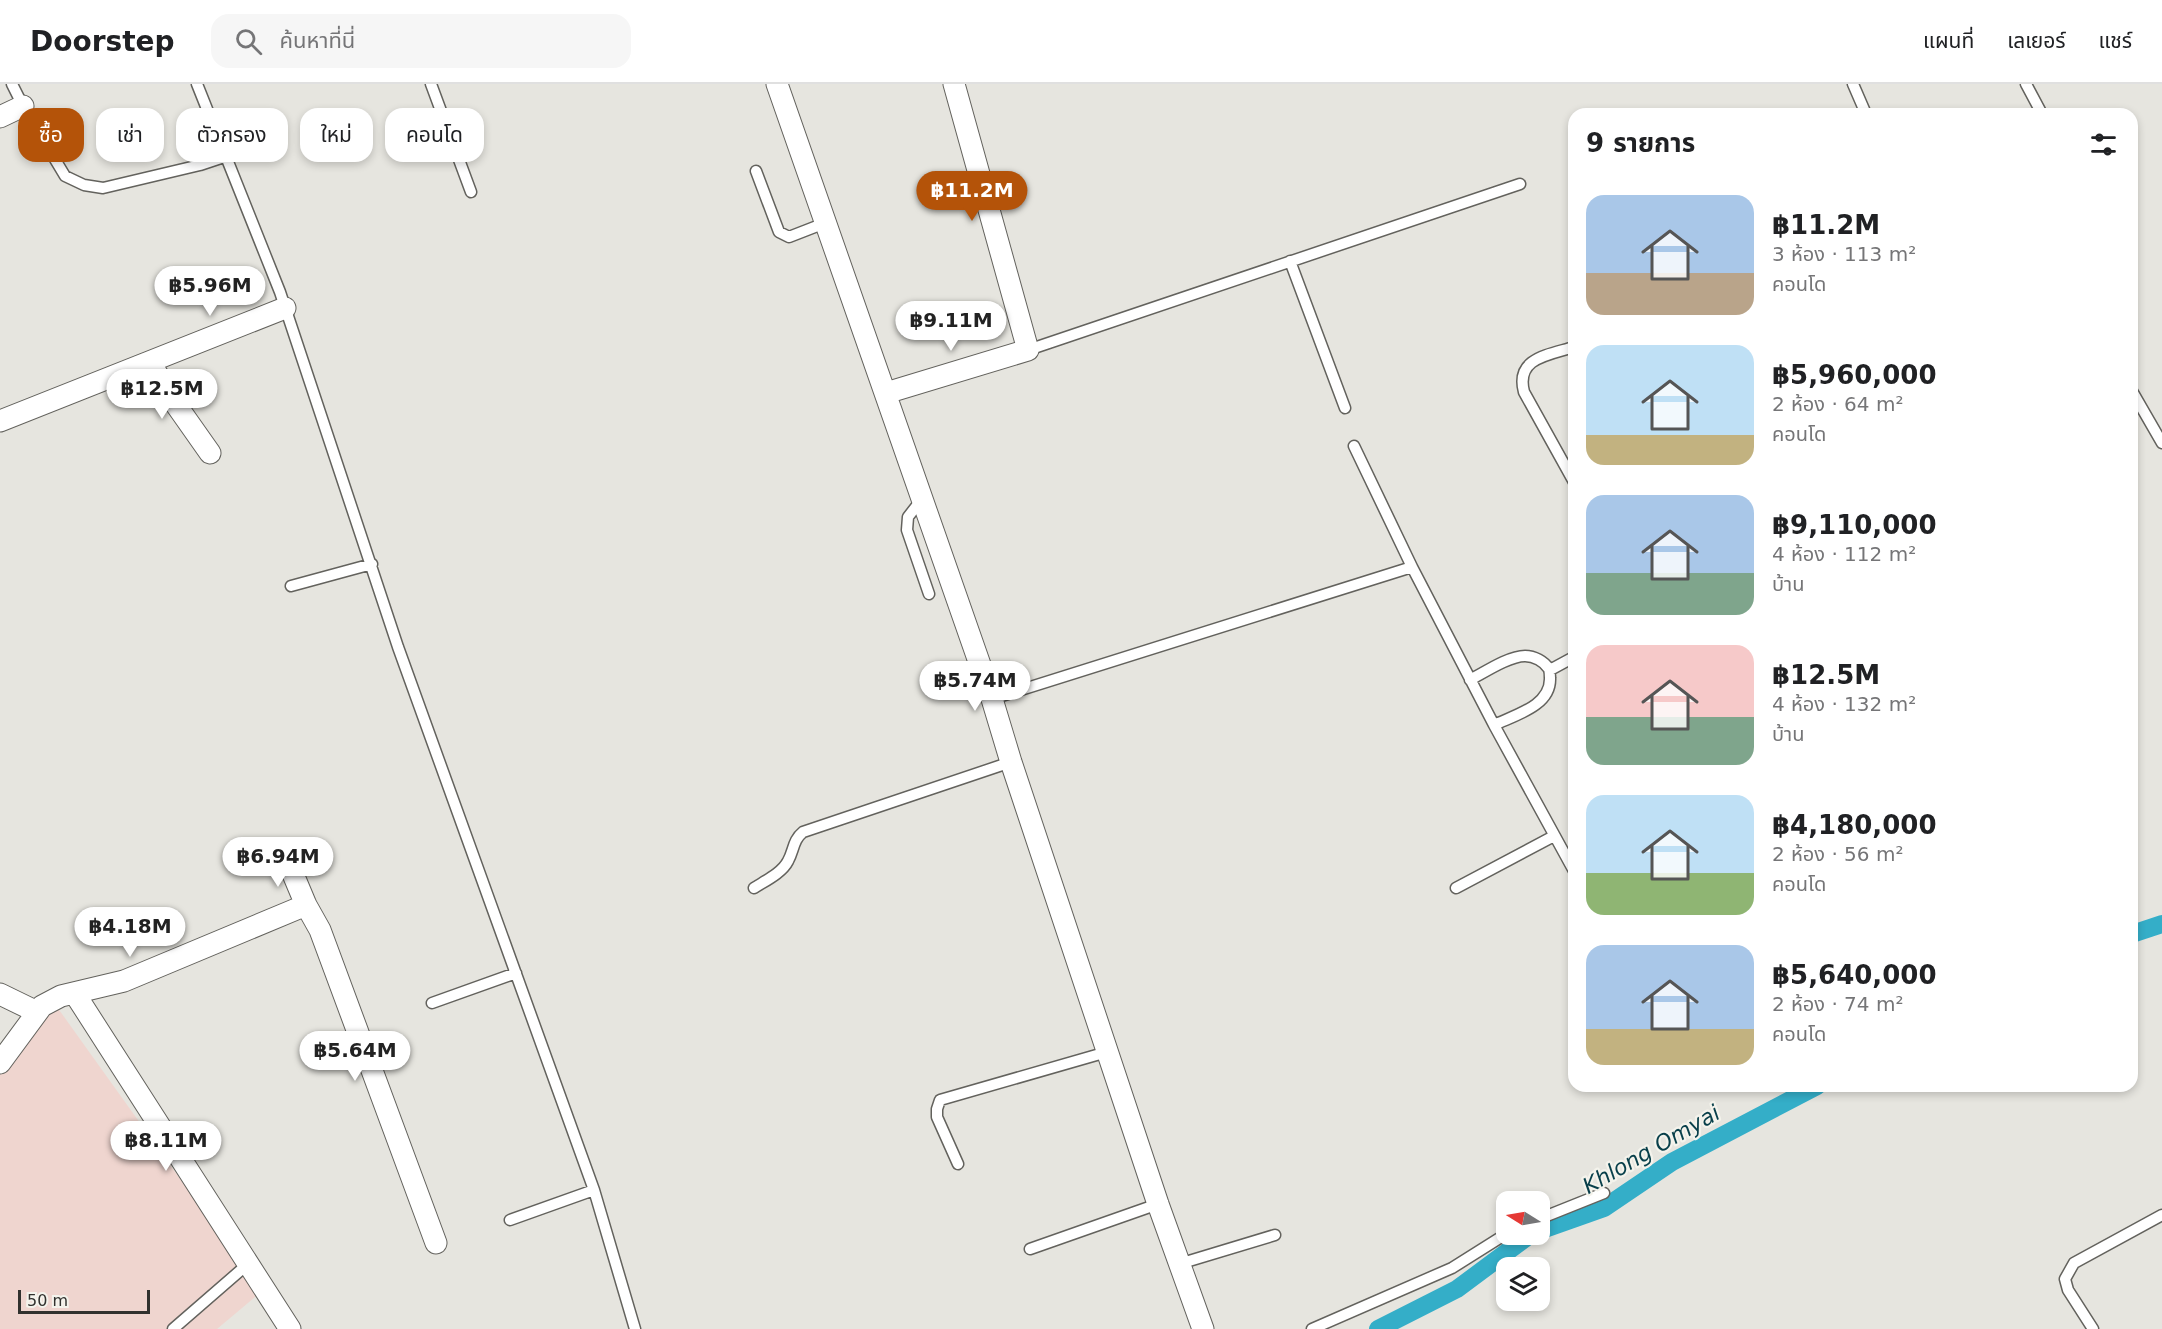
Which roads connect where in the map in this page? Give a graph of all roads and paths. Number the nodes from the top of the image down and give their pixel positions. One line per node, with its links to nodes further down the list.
1 (12, 84): 12 (lane)
2 (196, 84): 8 (lane)
3 (431, 84): 9 (lane)
4 (777, 84): 19 (street)
5 (954, 84): 23 (street)
6 (1853, 84): 10 (lane)
7 (2026, 84): 11 (lane)
8 (206, 108)
9 (440, 108)
10 (1863, 108)
11 (2039, 108)
12 (12, 111): 13 (lane)
13 (209, 162)
14 (229, 162): 21 (lane)
15 (460, 162): 18 (lane)
16 (756, 171): 19 (lane)
17 (1520, 184): 20 (lane)
18 (471, 192)
19 (825, 223): 25 (street)
20 (1290, 261): 23 (lane); 27 (lane)
21 (285, 308): 24 (street); 34 (lane)
22 (1568, 349): 32 (lane)
23 (1028, 350): 25 (street)
24 (150, 362): 28 (street); 31 (street)
25 (886, 393): 33 (street)
26 (2138, 401): 29 (lane)
27 (1345, 408)
28 (0, 422)
29 (2162, 443)
30 (1354, 446): 35 (lane)
31 (210, 453)
32 (1568, 471)
33 (922, 499): 37 (lane); 41 (street)
34 (372, 564): 36 (lane); 50 (lane)
35 (1412, 567): 40 (lane); 41 (lane)
36 (291, 586)
37 (929, 594)
38 (1568, 660): 39 (lane)
39 (1550, 670): 40 (lane); 42 (lane)
40 (1470, 680): 42 (lane)
41 (992, 699): 43 (street)
42 (1494, 725): 44 (lane)
43 (1011, 762): 47 (lane); 55 (street)
44 (1554, 836): 46 (lane); 48 (lane)
45 (285, 855): 49 (street)
46 (1568, 860)
47 (754, 888)
48 (1456, 888)
49 (306, 905): 52 (street); 66 (street)
50 (516, 973): 53 (lane); 58 (lane)
51 (0, 994): 54 (street)
52 (75, 994): 54 (street); 68 (street)
53 (432, 1003)
54 (37, 1012): 56 (street)
55 (1107, 1052): 57 (lane); 60 (street)
56 (0, 1063)
57 (958, 1164)
58 (594, 1190): 63 (lane); 72 (lane)
59 (1604, 1193): 61 (lane)
60 (1158, 1204): 67 (lane); 69 (street)
61 (1550, 1215)
62 (2162, 1215): 75 (lane)
63 (510, 1220)
64 (1275, 1235): 69 (lane)
65 (1496, 1240): 74 (lane)
66 (436, 1244)
67 (1030, 1249)
68 (249, 1263): 70 (lane); 71 (street)
69 (1179, 1264): 73 (street)
70 (173, 1329)
71 (290, 1329)
72 (635, 1329)
73 (1203, 1329)
74 (1312, 1329)
75 (2093, 1329)

